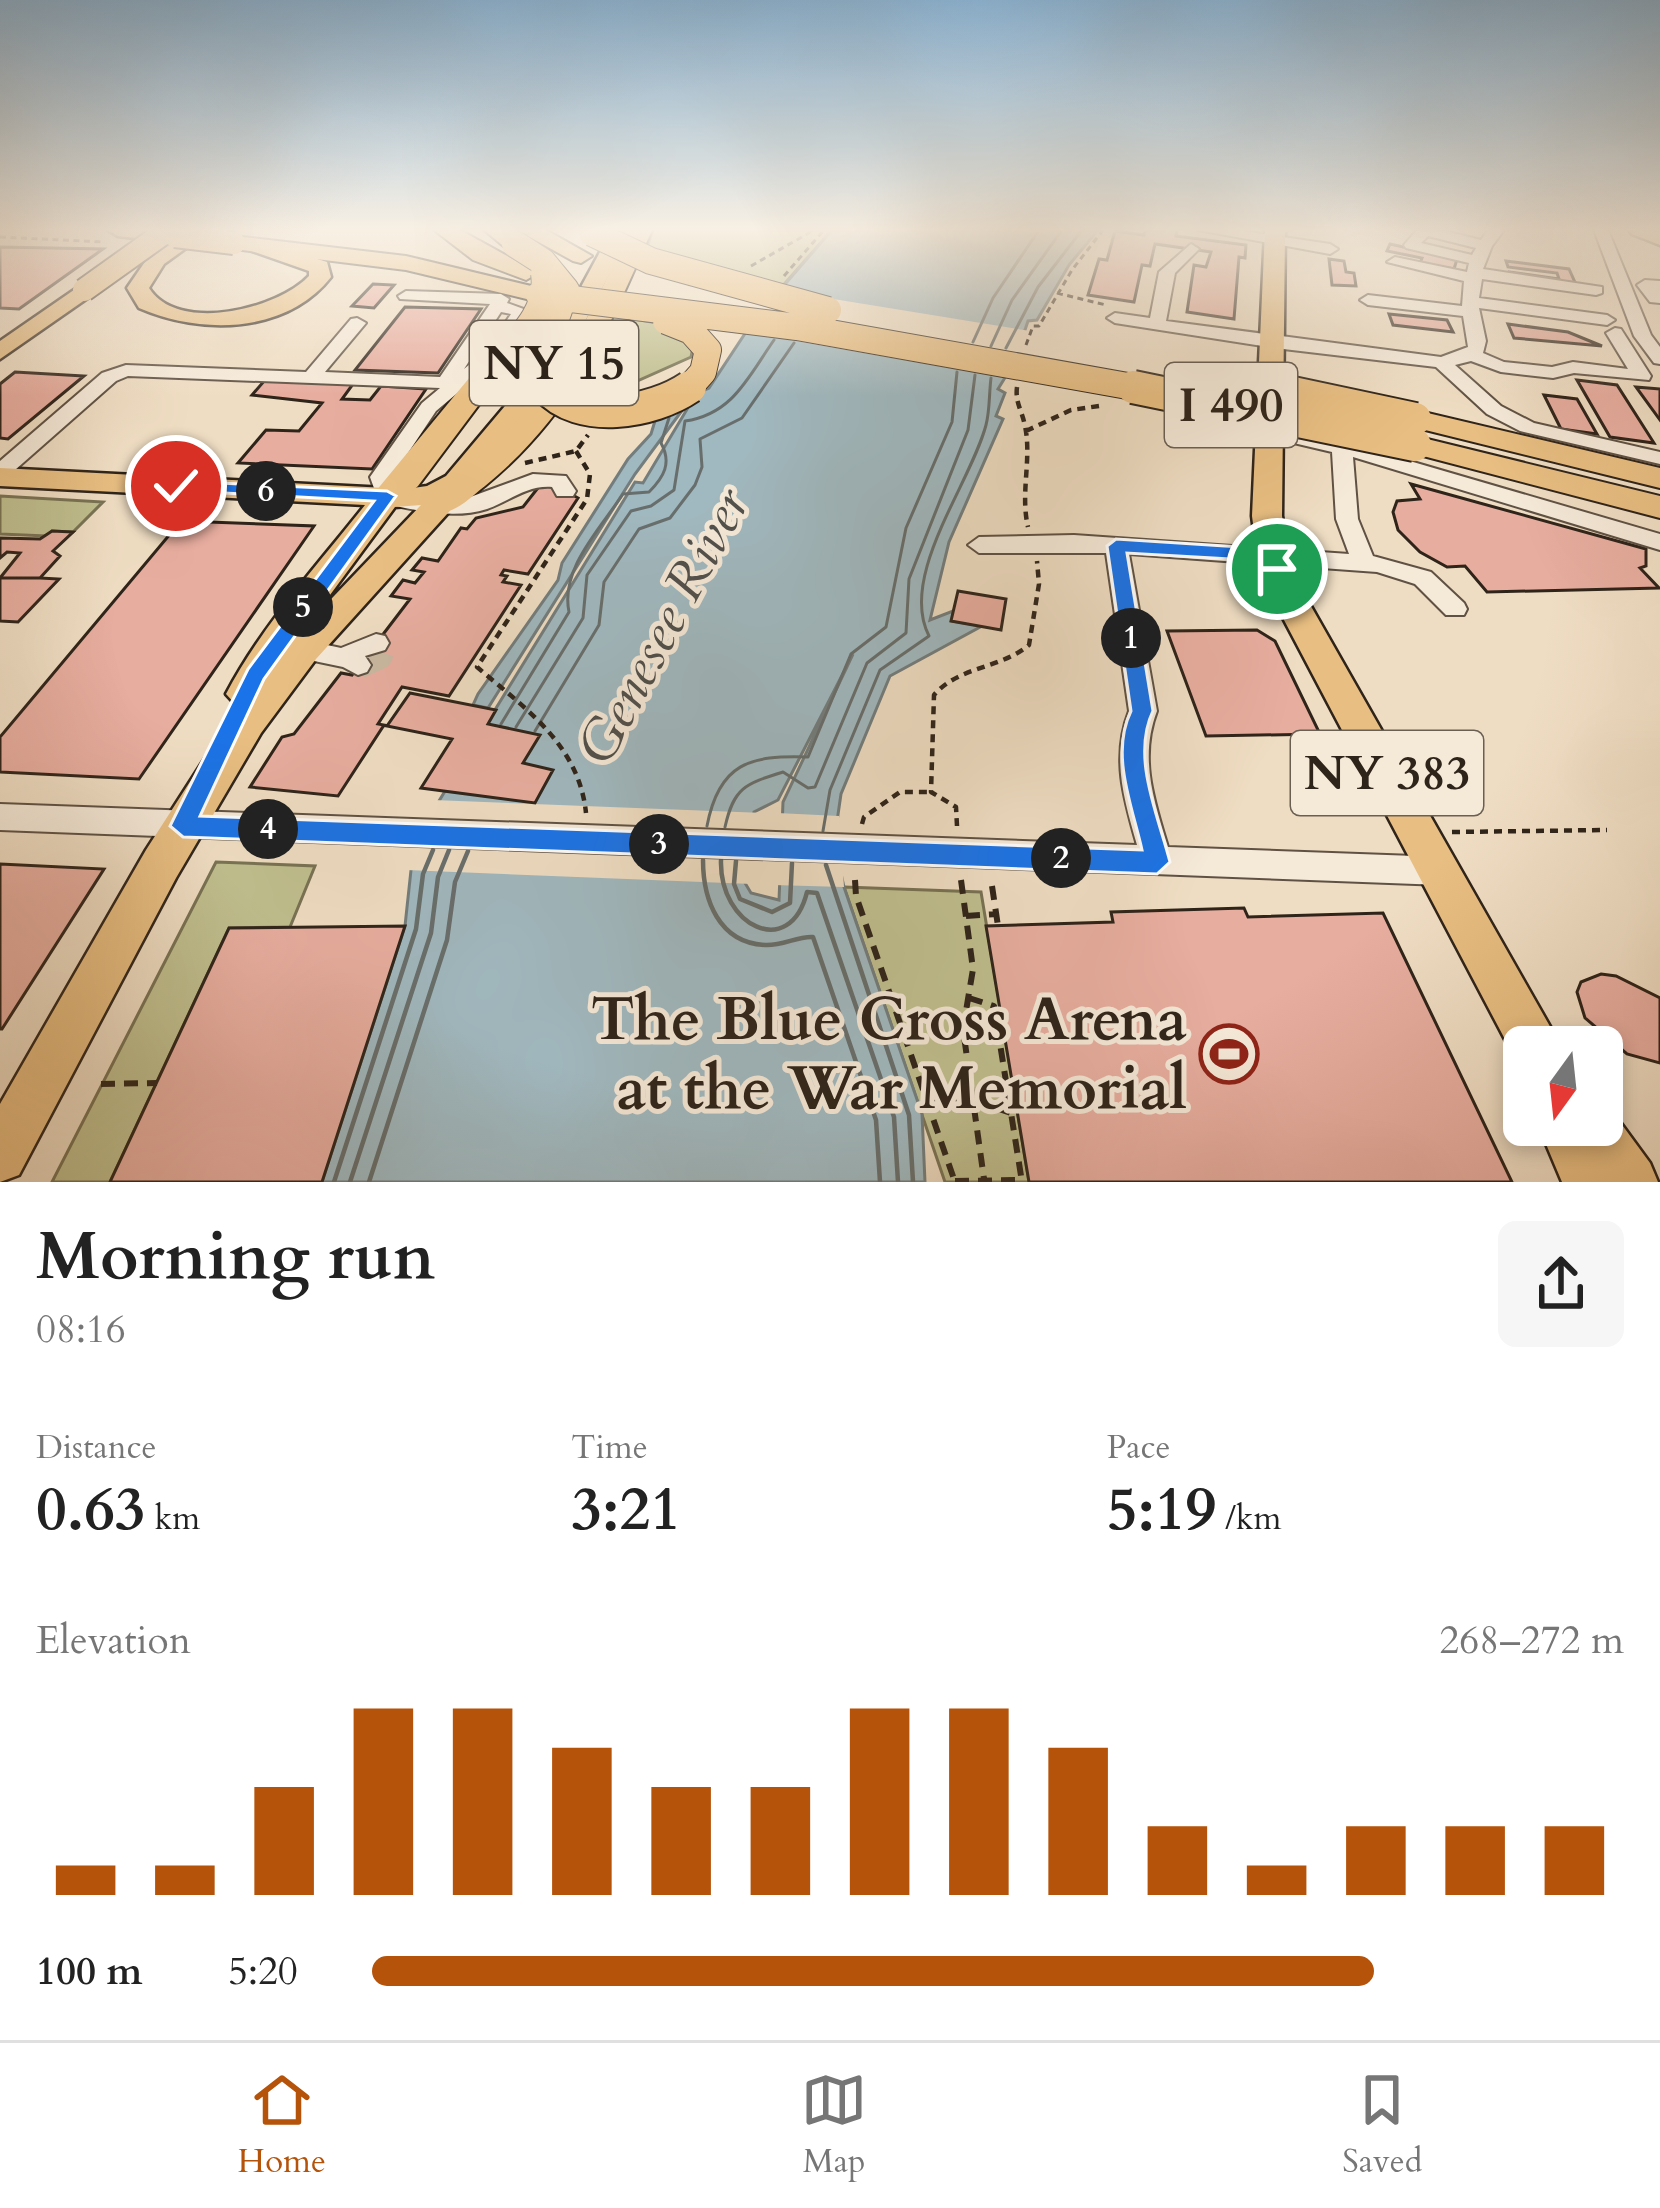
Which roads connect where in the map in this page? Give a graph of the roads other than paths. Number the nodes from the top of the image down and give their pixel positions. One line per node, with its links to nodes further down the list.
1 (91, 285): 32 (main road, bridge)
2 (139, 285): 3 (main road)
3 (311, 285)
4 (498, 285): 17 (highway)
5 (546, 285): 46 (highway, bridge)
6 (574, 285): 24 (highway, I 490, bridge)
7 (594, 285): 44 (main road, NY 15)
8 (616, 285): 44 (highway)
9 (678, 285): 24 (highway, I 490, bridge)
10 (721, 285): 24 (highway, bridge)
11 (1166, 285): 28 (street)
12 (1277, 285): 30 (main road, NY 383)
13 (1475, 285): 23 (street)
14 (1574, 285): 16 (street)
15 (1622, 285): 27 (street)
16 (1596, 290)
17 (539, 295): 20 (highway, bridge); 24 (highway, bridge)
18 (406, 296): 37 (street)
19 (1368, 300): 23 (street)
20 (566, 301)
21 (566, 301): 22 (highway, bridge)
22 (566, 301)
23 (1471, 307): 33 (street); 33 (street)
24 (805, 318): 39 (highway, I 490, bridge)
25 (1115, 318): 28 (street)
26 (357, 323): 36 (street)
27 (1637, 323): 29 (street); 34 (street)
28 (1163, 326): 30 (street); 31 (street)
29 (1660, 326)
30 (1275, 344): 35 (street); 38 (main road, NY 383)
31 (1167, 350)
32 (0, 352)
33 (1469, 354): 35 (street)
34 (1660, 358)
35 (1442, 362): 41 (street)
36 (313, 376): 37 (street); 42 (street)
37 (450, 382): 46 (street)
38 (1270, 432): 40 (street); 51 (main road, NY 383)
39 (1415, 432): 43 (highway, I 490); 47 (highway, I 490)
40 (1342, 449): 48 (street); 52 (street)
41 (1660, 458)
42 (0, 474): 46 (main road)
43 (1660, 478)
44 (450, 491): 45 (street); 46 (main road); 54 (main road, NY 15)
45 (565, 491)
46 (387, 496): 57 (main road)
47 (1660, 508)
48 (1660, 542)
49 (979, 545): 50 (street)
50 (1116, 546): 51 (street); 59 (street)
51 (1273, 555): 52 (street); 58 (main road, NY 383)
52 (1364, 563): 53 (street)
53 (1455, 609)
54 (304, 650): 55 (street); 57 (main road, NY 15)
55 (362, 656)
56 (0, 817): 57 (street)
57 (183, 826): 59 (street); 63 (main road)
58 (1447, 852): 59 (street); 60 (main road, NY 383)
59 (1157, 862)
60 (1526, 1026)
61 (1574, 1146): 64 (main road)
62 (1606, 1146): 65 (main road)
63 (0, 1156)
64 (1590, 1182)
65 (1631, 1182)

